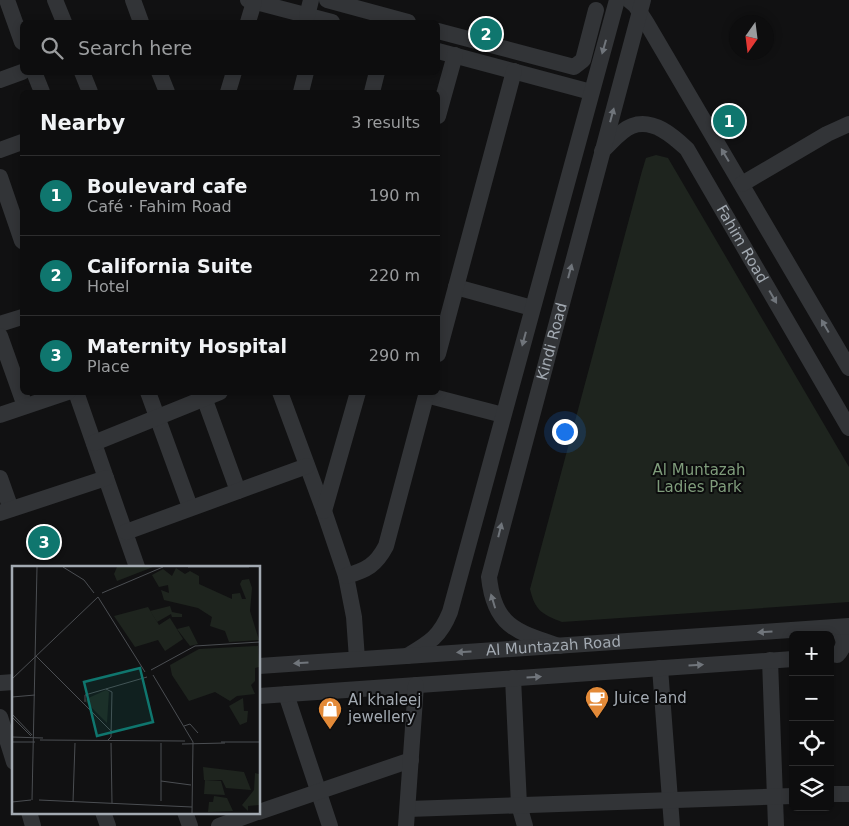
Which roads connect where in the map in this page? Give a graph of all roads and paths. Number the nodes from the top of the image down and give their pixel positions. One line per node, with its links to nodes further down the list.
1 (7, 0): 16 (street)
2 (55, 0): 11 (street)
3 (133, 0): 12 (street)
4 (327, 0): 9 (street)
5 (617, 0): 32 (street, Kindi Road, one-way to 32)
6 (251, 1): 10 (street); 13 (street)
7 (637, 4): 37 (street, Kindi Road, one-way to 7); 40 (street, Fahim Road, one-way to 7)
8 (596, 10): 15 (street)
9 (374, 12): 14 (street)
10 (318, 16)
11 (63, 20)
12 (140, 20)
13 (248, 20)
14 (401, 20)
15 (440, 32)
16 (20, 36)
17 (440, 51): 18 (street)
18 (455, 55): 19 (street); 33 (street)
19 (514, 71): 32 (street); 43 (street)
20 (20, 73): 26 (street)
21 (35, 75): 27 (street)
22 (83, 75): 28 (street)
23 (233, 75): 29 (street)
24 (305, 75): 30 (street)
25 (377, 75): 31 (street)
26 (0, 80)
27 (41, 90)
28 (89, 90)
29 (229, 90)
30 (302, 90)
31 (373, 90)
32 (591, 92): 39 (street, Kindi Road)
33 (440, 109)
34 (849, 124): 40 (street)
35 (20, 143): 36 (street)
36 (0, 150)
37 (602, 151): 41 (street, Kindi Road); 64 (street, Fahim Road, one-way to 64)
38 (0, 177): 42 (street)
39 (567, 180): 41 (street); 44 (street, Kindi Road)
40 (742, 184): 49 (street, Fahim Road, one-way to 40)
41 (592, 188): 77 (street, Kindi Road, one-way to 41)
42 (20, 235)
43 (456, 287): 44 (street); 48 (street)
44 (532, 308): 62 (street, Kindi Road, one-way to 62)
45 (20, 318): 46 (street)
46 (0, 324)
47 (0, 336): 50 (street)
48 (440, 347)
49 (849, 368)
50 (20, 392)
51 (21, 395): 60 (street)
52 (59, 395): 60 (street)
53 (77, 395): 65 (street)
54 (149, 395): 63 (street)
55 (281, 395): 66 (street)
56 (357, 395): 72 (street)
57 (427, 395): 75 (street)
58 (431, 395): 62 (street)
59 (203, 396): 63 (street); 69 (street)
60 (25, 406): 61 (street)
61 (0, 415)
62 (503, 415): 79 (street, Kindi Road)
63 (158, 418): 65 (street); 70 (street)
64 (849, 428)
65 (94, 443): 68 (street)
66 (307, 466): 69 (street); 72 (street)
67 (0, 478): 71 (street)
68 (106, 478): 71 (street); 73 (street)
69 (238, 491): 70 (street)
70 (190, 508): 73 (street)
71 (6, 511)
72 (324, 511): 75 (street)
73 (126, 532): 74 (street)
74 (137, 566)
75 (346, 576): 81 (street)
76 (843, 627): 77 (street, Al Muntazah Road, one-way to 77); 78 (street)
77 (559, 646): 79 (street, Al Muntazah Road, one-way to 79)
78 (839, 655)
79 (407, 656): 81 (street, Al Muntazah Road)
80 (789, 658): 82 (street, Al Muntazah Road)
81 (357, 659): 83 (street, Al Muntazah Road, one-way to 83)
82 (770, 660): 84 (street, Al Muntazah Road, one-way to 82); 95 (street)
83 (260, 666)
84 (660, 668): 85 (street, Al Muntazah Road, one-way to 84); 97 (street)
85 (512, 678): 86 (street, Al Muntazah Road); 98 (street)
86 (416, 685): 87 (street, Al Muntazah Road); 91 (street)
87 (286, 694): 88 (street, Al Muntazah Road); 92 (street)
88 (260, 696)
89 (0, 716): 90 (street)
90 (12, 755)
91 (411, 760): 92 (street); 99 (street)
92 (319, 793): 102 (street); 107 (street)
93 (834, 794): 94 (street)
94 (849, 794)
95 (774, 796): 96 (street); 97 (street); 111 (street)
96 (789, 796)
97 (671, 800): 98 (street); 110 (street)
98 (519, 805): 99 (street); 109 (street)
99 (408, 809): 108 (street)
100 (104, 814): 104 (street)
101 (186, 814): 105 (street)
102 (260, 814)
103 (257, 815): 106 (street)
104 (108, 826)
105 (190, 826)
106 (219, 826)
107 (330, 826)
108 (406, 826)
109 (525, 826)
110 (672, 826)
111 (776, 826)

